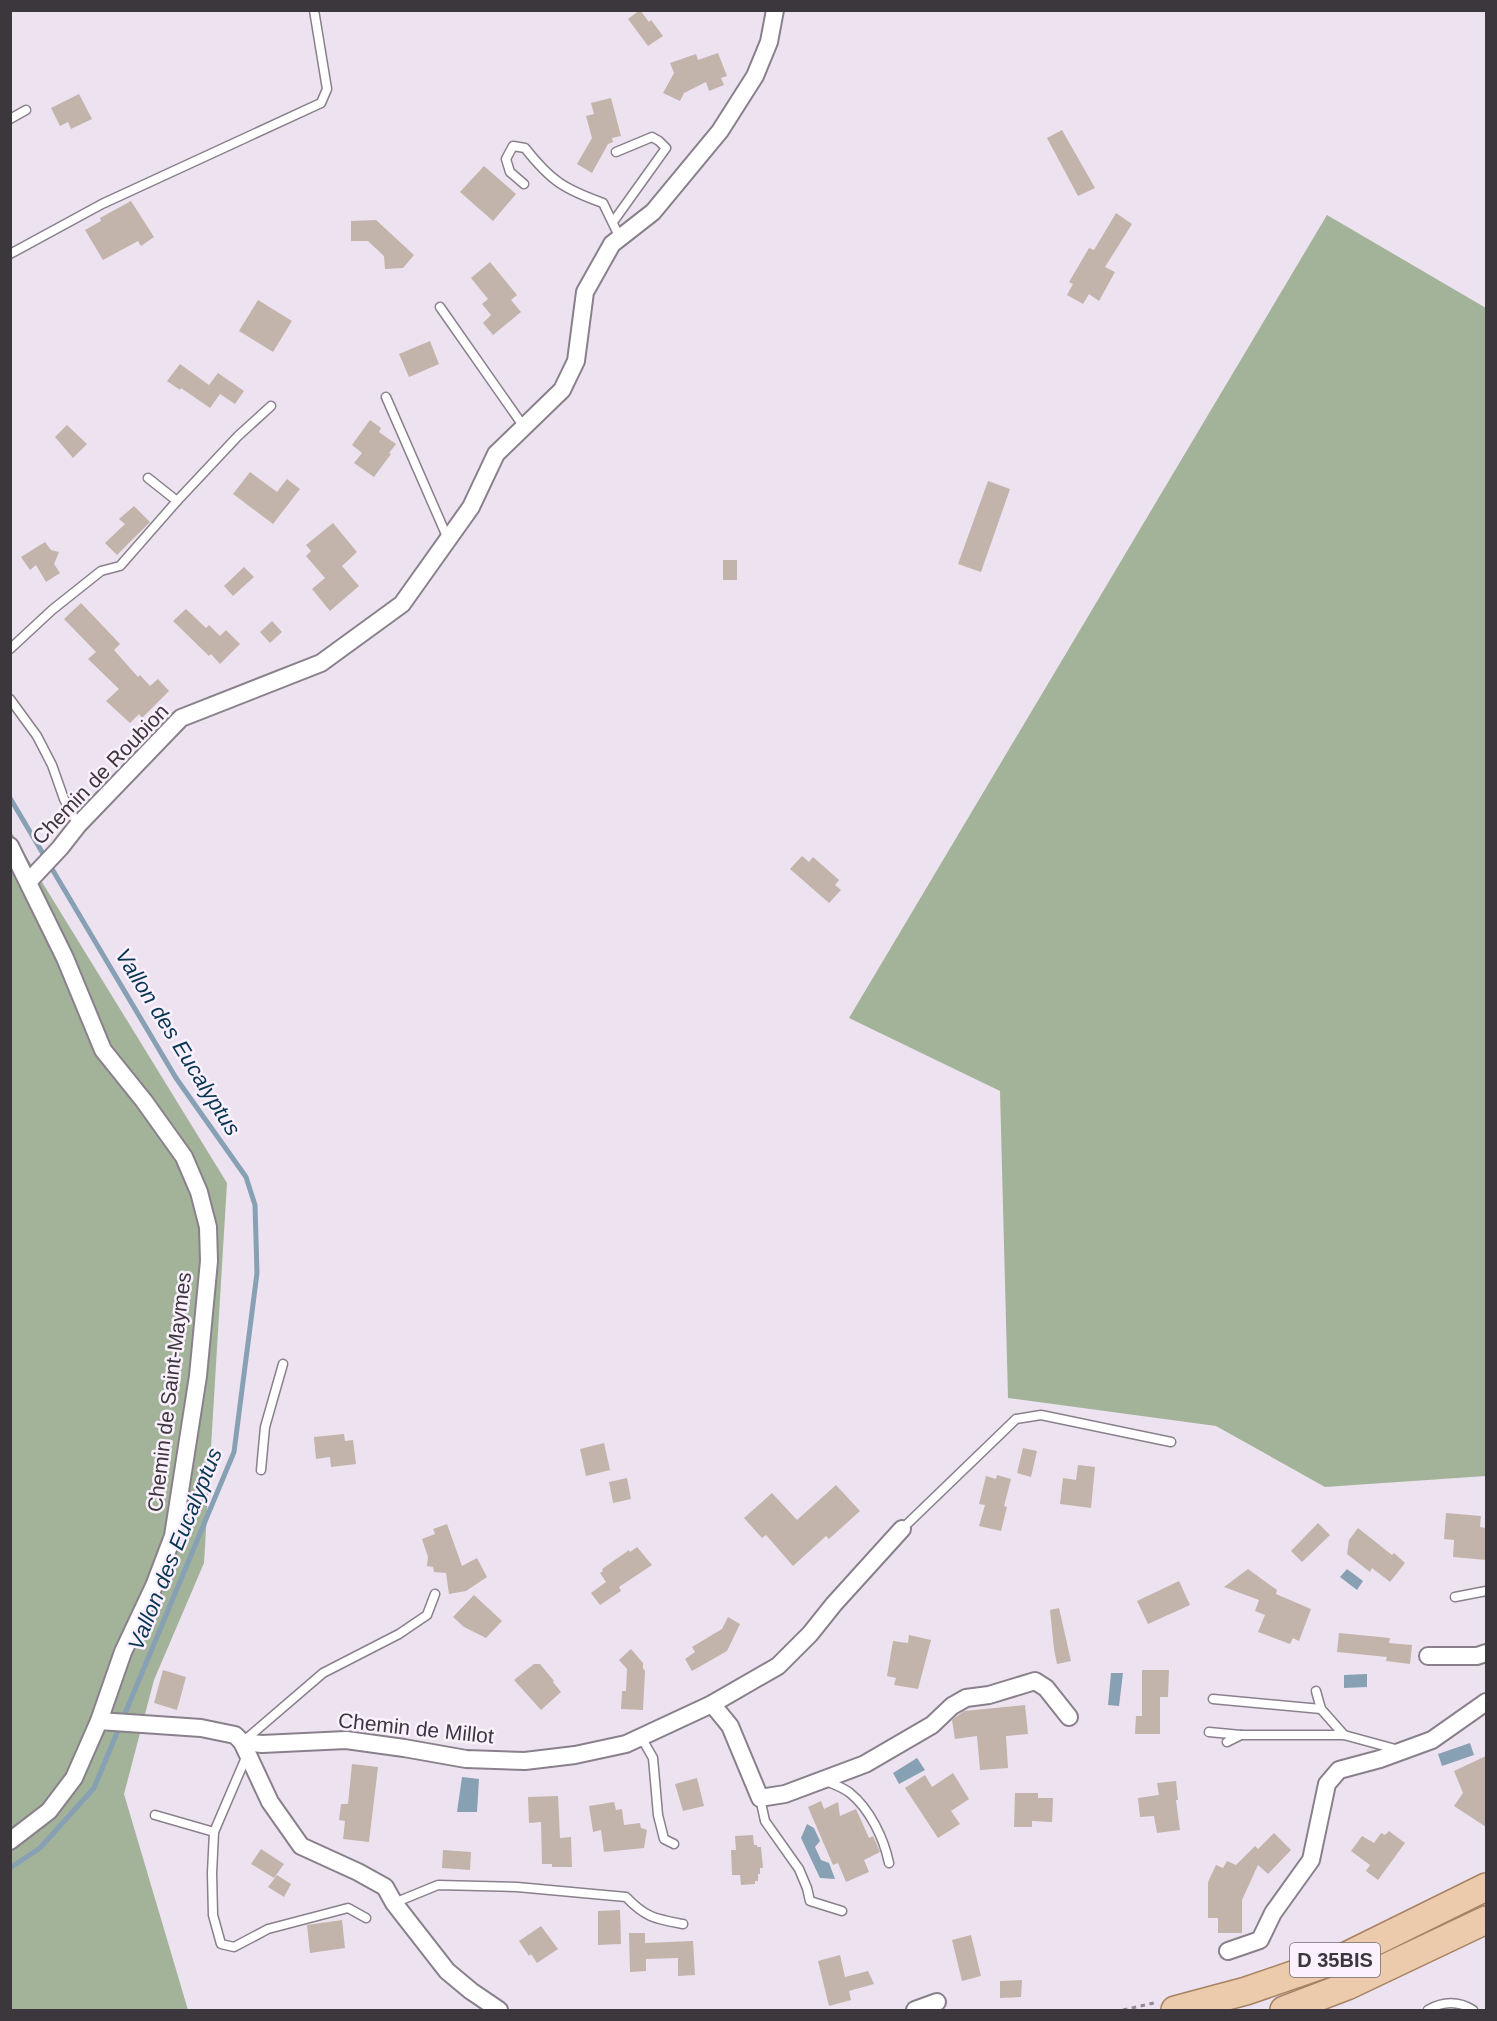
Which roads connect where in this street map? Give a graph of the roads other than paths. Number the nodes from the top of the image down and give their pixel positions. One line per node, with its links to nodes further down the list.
1 (314, 10): 9 (lane)
2 (775, 10): 8 (street, Chemin de Roubion)
3 (27, 110): 4 (lane)
4 (10, 119)
5 (616, 152): 7 (lane)
6 (524, 184): 7 (lane)
7 (613, 222): 8 (lane)
8 (620, 238): 13 (street, Chemin de Roubion)
9 (10, 254)
10 (440, 307): 13 (lane)
11 (386, 397): 16 (lane)
12 (271, 406): 15 (lane)
13 (524, 427): 16 (street, Chemin de Roubion)
14 (148, 478): 15 (lane)
15 (177, 501): 17 (lane)
16 (448, 539): 19 (street, Chemin de Roubion)
17 (10, 649)
18 (10, 699): 19 (lane)
19 (78, 825): 21 (street, Chemin de Roubion)
20 (10, 846): 21 (street, Chemin de Saint-Maymes)
21 (28, 881): 37 (street, Chemin de Saint-Maymes)
22 (283, 1365): 24 (lane)
23 (1171, 1442): 25 (lane)
24 (261, 1470)
25 (902, 1529): 34 (street, Chemin de Millot)
26 (1486, 1591): 28 (lane)
27 (435, 1594): 43 (lane)
28 (1455, 1598)
29 (1486, 1653): 30 (street)
30 (1428, 1656)
31 (1316, 1691): 35 (lane)
32 (1213, 1699): 35 (lane)
33 (1486, 1702): 44 (street)
34 (712, 1704): 41 (street, Chemin de Millot); 46 (street)
35 (1322, 1708): 40 (lane)
36 (1069, 1717): 45 (street)
37 (106, 1721): 43 (street, Chemin de Millot); 49 (street, Chemin de Saint-Maymes)
38 (1209, 1731): 39 (lane)
39 (1241, 1735): 40 (lane); 42 (lane)
40 (1344, 1735): 44 (lane)
41 (641, 1737): 43 (street, Chemin de Millot); 50 (lane)
42 (1227, 1742)
43 (245, 1748): 48 (lane); 53 (street)
44 (1402, 1751): 58 (street)
45 (824, 1779): 46 (street); 51 (lane)
46 (760, 1798): 54 (lane)
47 (155, 1815): 48 (lane)
48 (214, 1832): 55 (lane)
49 (10, 1841)
50 (674, 1844)
51 (889, 1863)
52 (1486, 1887): 62 (main road, D 35BIS)
53 (394, 1903): 57 (lane); 60 (street)
54 (843, 1911)
55 (366, 1918)
56 (1486, 1920): 63 (main road, D 35BIS)
57 (683, 1924)
58 (1228, 1951)
59 (937, 2002): 61 (street)
60 (499, 2010)
61 (915, 2010)
62 (1175, 2010)
63 (1284, 2010)
64 (1428, 2010): 65 (lane)
65 (1473, 2010)

